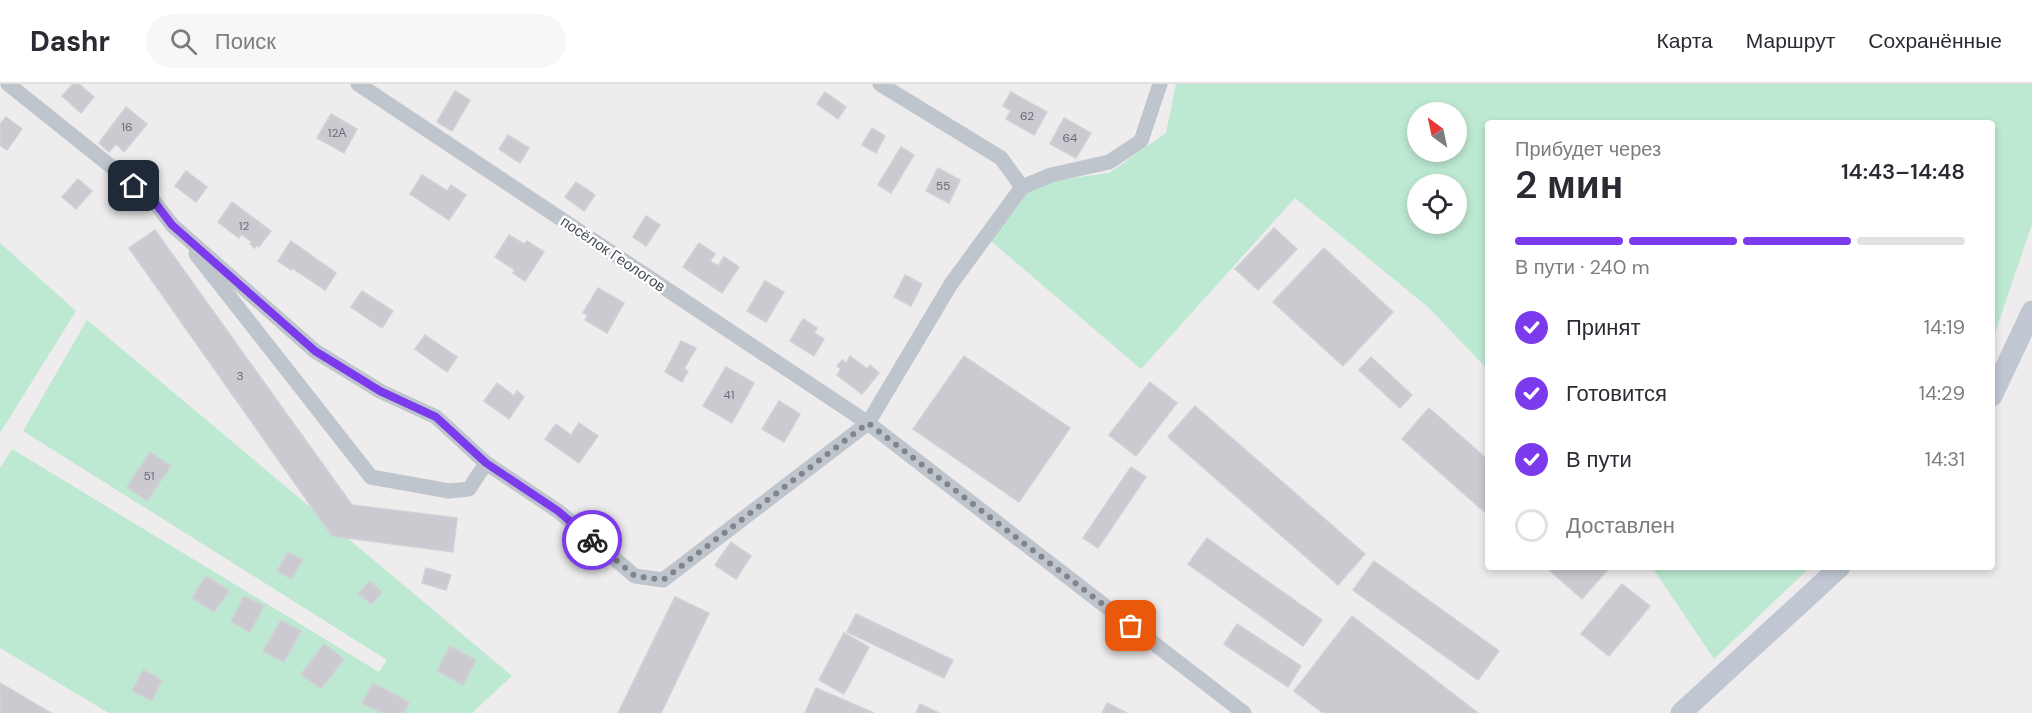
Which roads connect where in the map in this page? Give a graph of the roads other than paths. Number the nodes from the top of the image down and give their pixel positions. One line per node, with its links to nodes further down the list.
1 (8, 84): 6 (street)
2 (358, 84): 9 (street, посёлок Геологов)
3 (880, 84): 5 (street)
4 (1160, 84): 5 (street)
5 (1022, 187): 9 (street)
6 (172, 225): 10 (street); 10 (street)
7 (2032, 311): 8 (street)
8 (1995, 390)
9 (868, 423): 10 (street); 12 (street, посёлок Геологов)
10 (486, 463)
11 (1837, 570): 13 (street)
12 (1244, 713)
13 (1681, 713)

